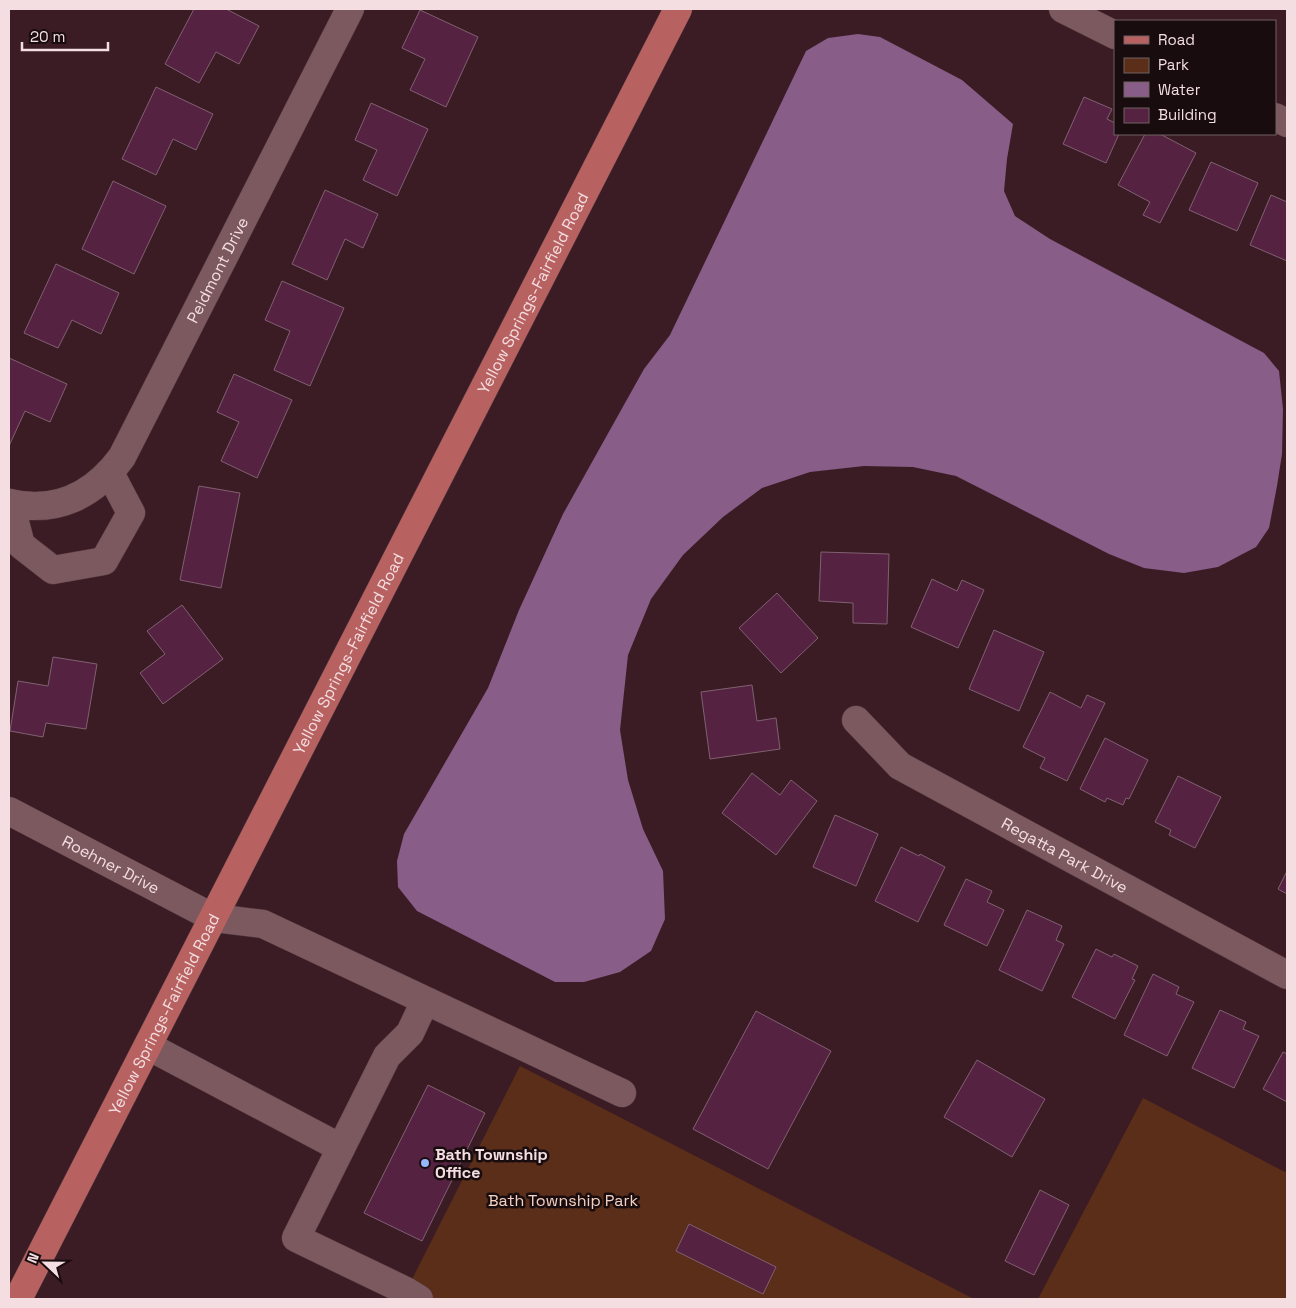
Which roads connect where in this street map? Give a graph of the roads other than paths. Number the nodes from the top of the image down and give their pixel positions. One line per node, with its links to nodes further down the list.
1 (350, 9): 5 (street, Peidmont Drive)
2 (678, 9): 9 (main road, Yellow Springs-Fairfield Road)
3 (1063, 9): 4 (street)
4 (1114, 34)
5 (110, 473): 6 (street, Peidmont Drive); 6 (street)
6 (9, 503)
7 (856, 720): 10 (street, Regatta Park Drive)
8 (9, 811): 9 (street, Roehner Drive)
9 (214, 918): 11 (street); 12 (main road, Yellow Springs-Fairfield Road)
10 (1287, 975)
11 (426, 1001): 13 (street); 14 (street)
12 (148, 1046): 14 (street); 15 (main road, Yellow Springs-Fairfield Road)
13 (622, 1093)
14 (341, 1148): 16 (street)
15 (18, 1299)
16 (419, 1299)

